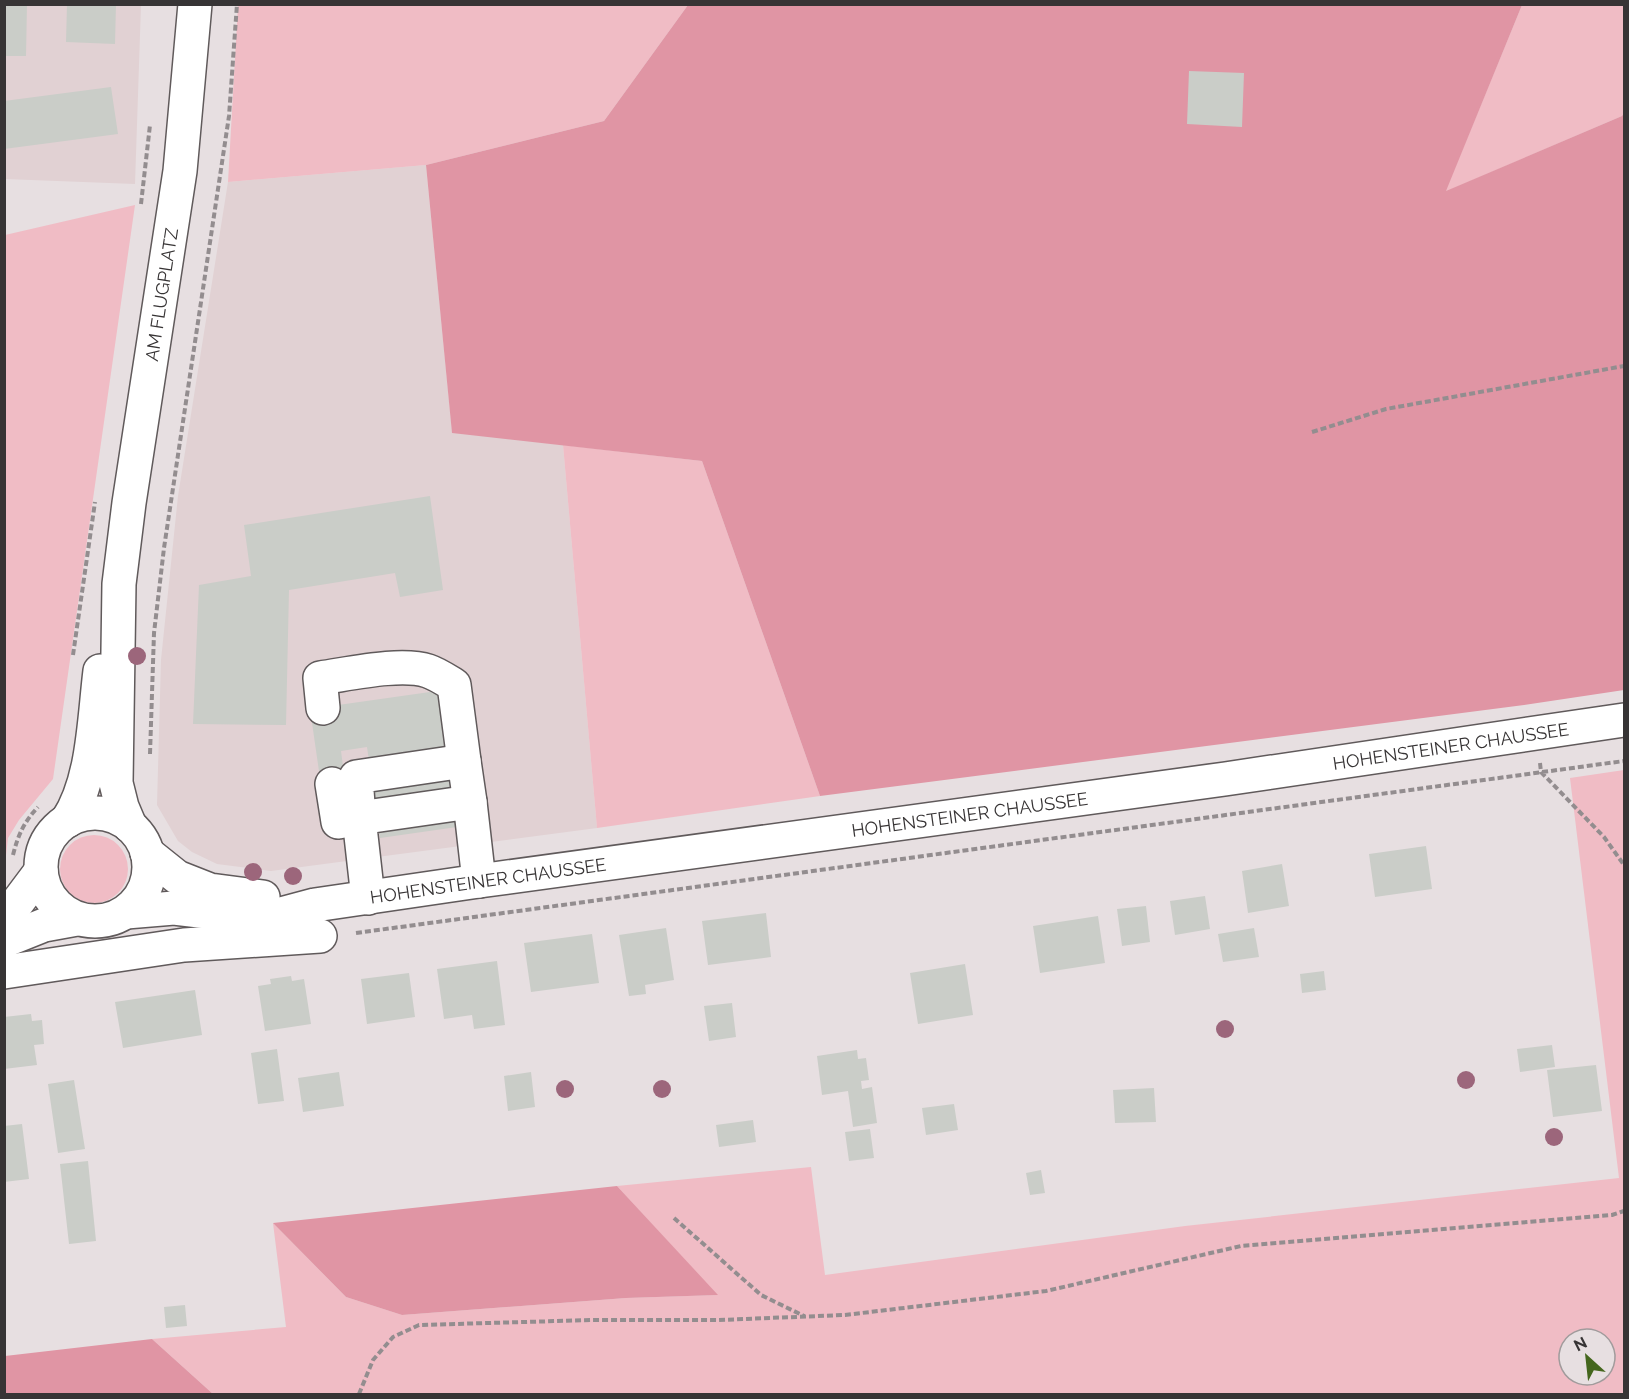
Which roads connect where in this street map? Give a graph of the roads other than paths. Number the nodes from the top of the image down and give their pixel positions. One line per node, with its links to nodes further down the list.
1 (195, 4): 2 (main road, AM FLUGPLATZ)
2 (119, 584): 8 (main road, AM FLUGPLATZ); 10 (main road, AM FLUGPLATZ)
3 (323, 708): 5 (main road)
4 (1624, 720): 13 (main road, HOHENSTEINER CHAUSSEE)
5 (464, 761): 7 (main road); 9 (main road)
6 (332, 784): 9 (main road)
7 (470, 802): 9 (main road); 13 (main road)
8 (53, 813): 10 (main road); 12 (main road)
9 (359, 818): 14 (main road)
10 (130, 826): 11 (main road, AM FLUGPLATZ)
11 (147, 853): 16 (main road); 18 (main road, HOHENSTEINER CHAUSSEE)
12 (26, 867): 15 (main road); 17 (main road)
13 (479, 881): 14 (main road, HOHENSTEINER CHAUSSEE)
14 (368, 898): 18 (main road, HOHENSTEINER CHAUSSEE)
15 (4, 911)
16 (126, 912): 17 (main road, HOHENSTEINER CHAUSSEE); 18 (main road, HOHENSTEINER CHAUSSEE)
17 (77, 919): 19 (main road)
18 (318, 920): 20 (main road)
19 (4, 941)
20 (4, 972)

